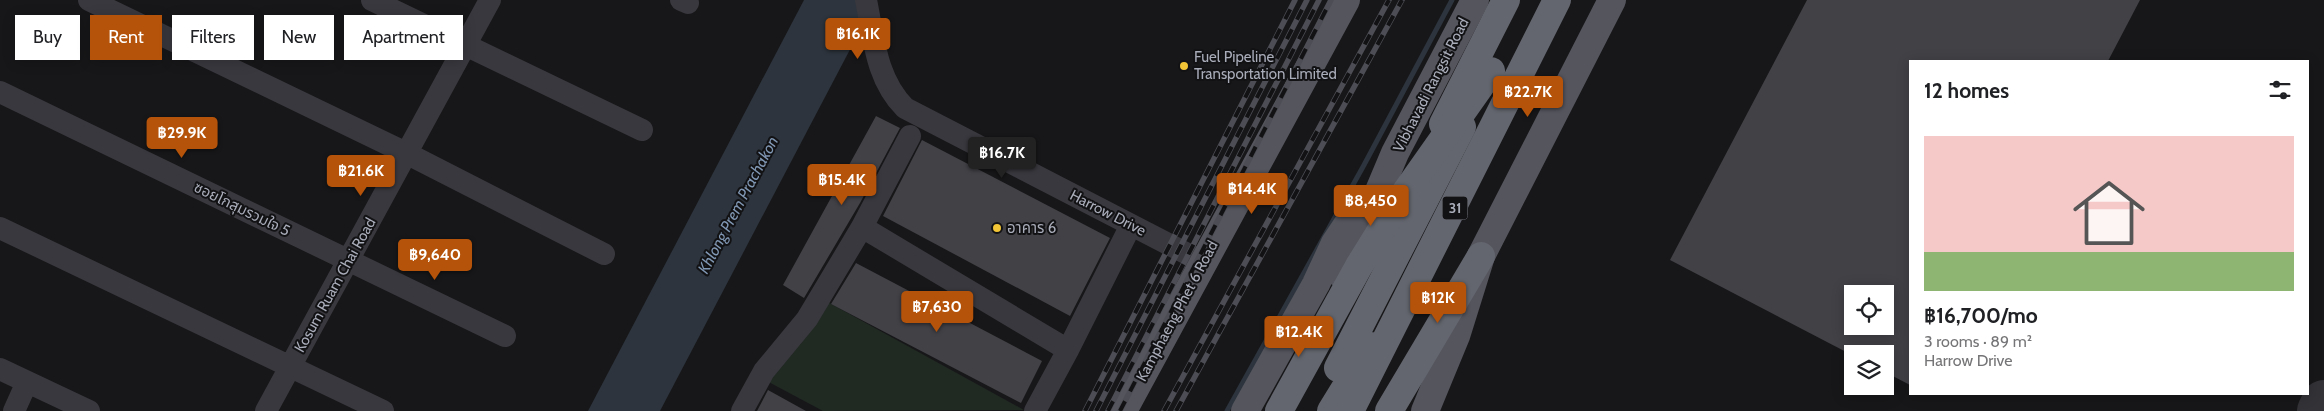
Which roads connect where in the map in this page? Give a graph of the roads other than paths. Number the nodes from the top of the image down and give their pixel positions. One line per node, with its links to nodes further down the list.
1 (89, 0): 17 (street)
2 (372, 0): 12 (street)
3 (490, 0): 12 (street, Kosum Ruam Chai Road)
4 (866, 0): 19 (street, Harrow Drive)
5 (1346, 0): 25 (main road, Kamphaeng Phet 6 Road)
6 (1476, 0): 18 (main road, Vibhavadi Rangsit Road)
7 (1506, 0): 42 (highway, Vibhavadi Rangsit Road)
8 (1526, 0): 13 (highway, 31)
9 (1557, 0): 45 (highway, 31, bridge)
10 (1570, 0): 44 (highway, 31)
11 (1612, 0): 23 (main road)
12 (465, 45): 15 (street); 17 (street, Kosum Ruam Chai Road)
13 (1491, 71): 41 (highway, bridge); 43 (highway, 31, bridge)
14 (0, 92): 24 (street, ซอยโกสุมรวมใจ 5)
15 (642, 130)
16 (910, 136): 20 (street)
17 (406, 153): 22 (street); 24 (street, Kosum Ruam Chai Road)
18 (1395, 153): 39 (main road); 40 (main road, Vibhavadi Rangsit Road)
19 (1131, 225): 25 (street, Harrow Drive); 27 (street)
20 (862, 226): 27 (street); 36 (street)
21 (0, 228): 28 (street)
22 (604, 254)
23 (1481, 256): 31 (main road); 46 (highway)
24 (348, 260): 26 (street, ซอยโกสุมรวมใจ 5); 28 (street, Kosum Ruam Chai Road)
25 (1203, 262): 38 (main road, Kamphaeng Phet 6 Road)
26 (505, 336)
27 (1068, 350): 37 (street)
28 (291, 366): 34 (street, Kosum Ruam Chai Road); 35 (street)
29 (0, 369): 30 (street)
30 (28, 382): 32 (street); 33 (street)
31 (1426, 409)
32 (14, 411)
33 (89, 411)
34 (266, 411)
35 (383, 411)
36 (742, 411)
37 (1035, 411)
38 (1123, 411)
39 (1245, 411)
40 (1266, 411)
41 (1279, 411)
42 (1293, 411)
43 (1314, 411)
44 (1331, 411)
45 (1350, 411)
46 (1389, 411)

